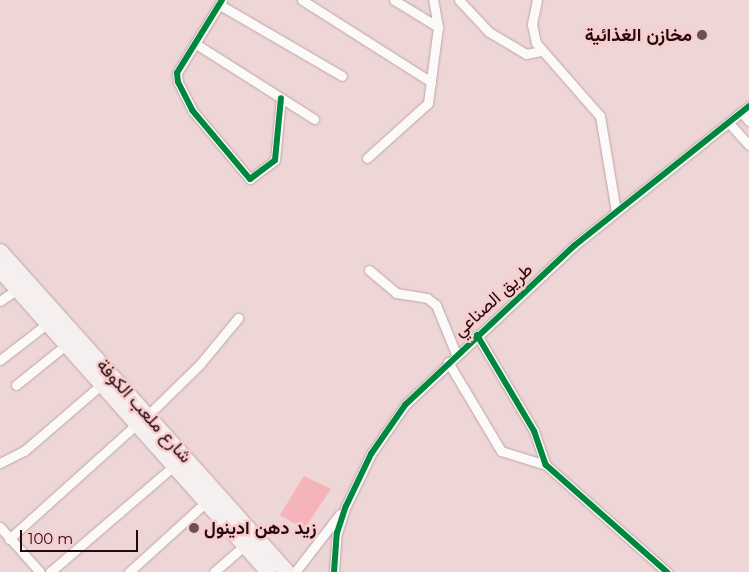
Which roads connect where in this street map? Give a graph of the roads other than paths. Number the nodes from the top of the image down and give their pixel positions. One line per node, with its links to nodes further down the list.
1 (302, 0): 11 (street)
2 (394, 0): 7 (street)
3 (432, 0): 7 (street)
4 (459, 0): 9 (street)
5 (537, 0): 9 (street)
6 (221, 2): 8 (street); 10 (street)
7 (438, 27): 11 (street)
8 (196, 44): 12 (street); 12 (street)
9 (542, 51): 20 (street)
10 (342, 76)
11 (431, 82): 19 (street)
12 (281, 98): 15 (street)
13 (749, 106): 14 (street, طريق الصناعي)
14 (741, 112): 16 (street); 17 (street, طريق الصناعي)
15 (314, 119)
16 (749, 121)
17 (729, 123): 18 (street); 20 (street, طريق الصناعي)
18 (749, 144)
19 (367, 158)
20 (616, 212): 28 (street, طريق الصناعي)
21 (0, 251): 29 (main road, شارع ملعب الكوفة)
22 (0, 270): 24 (main road, شارع ملعب الكوفة)
23 (369, 270): 30 (street)
24 (17, 289): 25 (street); 27 (main road, شارع ملعب الكوفة)
25 (0, 301)
26 (238, 318): 35 (street)
27 (48, 323): 29 (main road, شارع ملعب الكوفة); 31 (street)
28 (476, 335): 30 (street, طريق الصناعي); 38 (street)
29 (80, 351): 33 (main road, شارع ملعب الكوفة); 34 (street); 35 (main road, شارع ملعب الكوفة)
30 (456, 354): 32 (street, طريق الصناعي)
31 (0, 360)
32 (448, 362): 38 (street); 40 (street, طريق الصناعي)
33 (102, 384): 35 (main road, شارع ملعب الكوفة); 36 (street)
34 (16, 385)
35 (143, 419): 37 (main road, شارع ملعب الكوفة); 42 (street); 49 (main road, شارع ملعب الكوفة)
36 (0, 463)
37 (174, 465): 39 (main road, شارع ملعب الكوفة); 45 (street)
38 (546, 465): 52 (street)
39 (207, 501): 43 (main road, شارع ملعب الكوفة); 46 (street)
40 (346, 506): 50 (street); 51 (street, طريق الصناعي)
41 (0, 527): 42 (street)
42 (9, 539): 44 (street)
43 (245, 545): 47 (street); 48 (main road, شارع ملعب الكوفة)
44 (40, 572)
45 (50, 572)
46 (129, 572)
47 (214, 572)
48 (268, 572)
49 (287, 572)
50 (296, 572)
51 (334, 572)
52 (667, 572)

